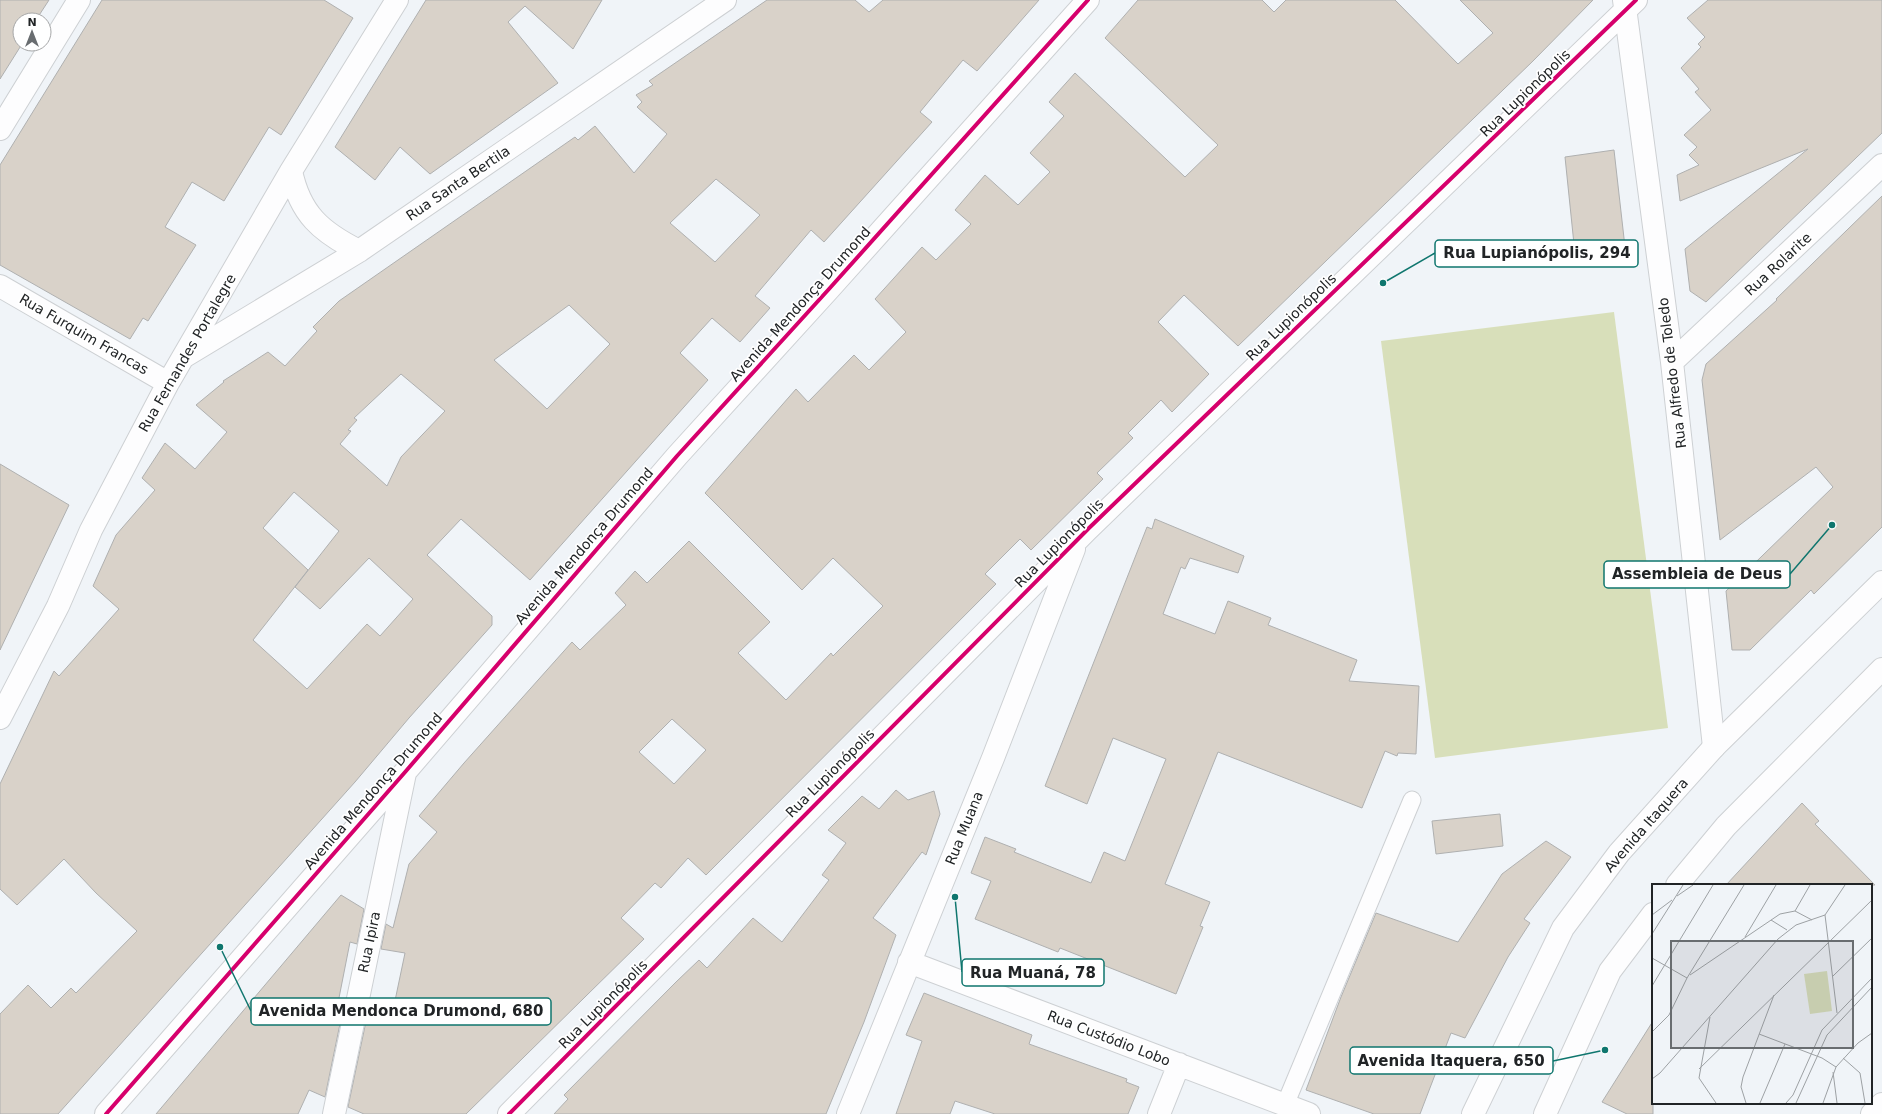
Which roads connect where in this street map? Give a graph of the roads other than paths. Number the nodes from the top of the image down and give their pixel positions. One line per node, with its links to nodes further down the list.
1 (79, 0): 6 (street)
2 (396, 0): 8 (street, Rua Fernandes Portalegre)
3 (725, 0): 9 (street, Rua Santa Bertila)
4 (1088, 0): 19 (street, Avenida Mendonça Drumond)
5 (1628, 3): 12 (street, Rua Alfredo de Toledo); 14 (street, Rua Lupionópolis)
6 (0, 129)
7 (1882, 165): 12 (street, Rua Rolarite)
8 (291, 171): 9 (street); 11 (street, Rua Fernandes Portalegre)
9 (359, 251): 11 (street, Rua Santa Bertila)
10 (0, 286): 13 (street, Rua Furquim Francas)
11 (184, 357): 13 (street, Rua Fernandes Portalegre)
12 (1672, 362): 18 (street, Rua Alfredo de Toledo)
13 (168, 383): 17 (street, Rua Fernandes Portalegre)
14 (1077, 541): 23 (street, Rua Muana); 29 (street, Rua Lupionópolis)
15 (1882, 582): 18 (street, Avenida Itaquera)
16 (1882, 669): 21 (street)
17 (0, 718)
18 (1714, 746): 33 (street, Avenida Itaquera)
19 (406, 771): 27 (street, Avenida Mendonça Drumond); 28 (street, Rua Ipira)
20 (1412, 800): 26 (lane)
21 (1678, 884)
22 (1652, 915): 34 (street)
23 (909, 962): 24 (street, Rua Custódio Lobo); 30 (street, Rua Muana)
24 (1179, 1064): 26 (street, Rua Custódio Lobo); 31 (street)
25 (1882, 1104): 35 (street)
26 (1285, 1105): 32 (street, Rua Custódio Lobo)
27 (106, 1114)
28 (334, 1114)
29 (509, 1114)
30 (848, 1114)
31 (1159, 1114)
32 (1309, 1114)
33 (1473, 1114)
34 (1545, 1114)
35 (1872, 1114)

